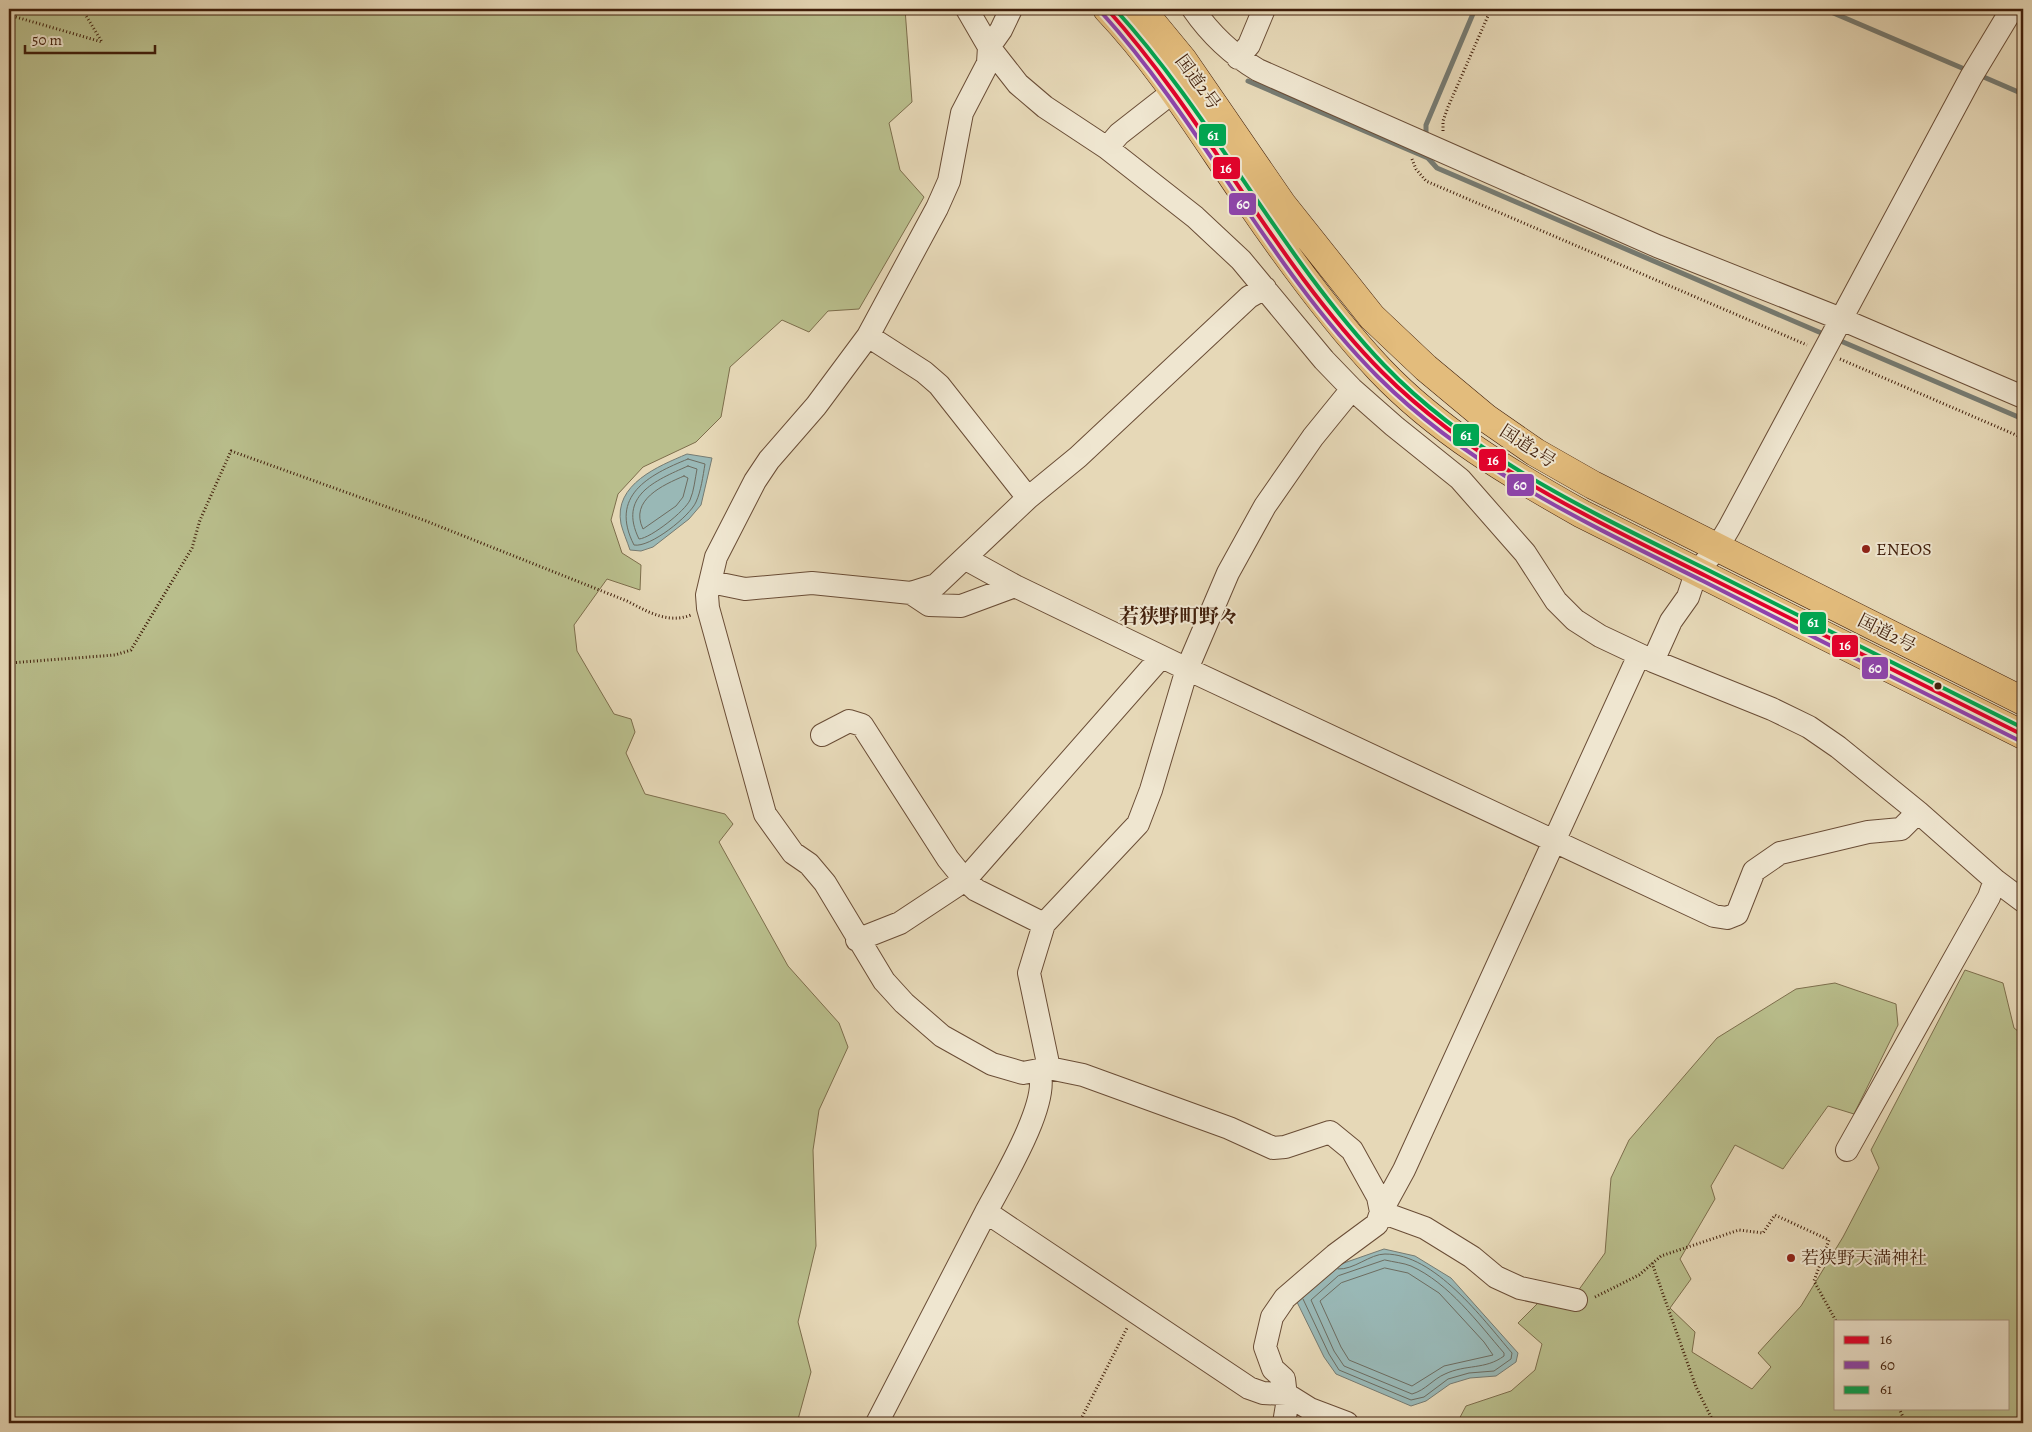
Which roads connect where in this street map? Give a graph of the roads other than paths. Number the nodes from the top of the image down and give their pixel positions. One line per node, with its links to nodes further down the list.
1 (967, 9): 8 (street)
2 (1012, 9): 8 (street)
3 (1107, 9): 10 (highway, 国道2号)
4 (1141, 9): 18 (highway, 国道2号)
5 (1193, 9): 9 (street)
6 (1264, 9): 9 (street)
7 (2012, 9): 14 (street)
8 (989, 47): 11 (street); 13 (street)
9 (1238, 58): 14 (street)
10 (1174, 91): 11 (street); 20 (highway, 国道2号)
11 (1107, 148): 12 (street)
12 (1265, 288): 15 (street); 17 (street)
13 (868, 336): 17 (street); 21 (street)
14 (1831, 337): 16 (street); 18 (street)
15 (1352, 389): 25 (street); 26 (street)
16 (2023, 397)
17 (1028, 498): 19 (street)
18 (1717, 548): 20 (street); 27 (highway, 国道2号)
19 (966, 559): 22 (street); 23 (street)
20 (1696, 573): 25 (street); 28 (highway, 国道2号)
21 (711, 582): 23 (street); 36 (street)
22 (1015, 586): 23 (street); 24 (street)
23 (911, 593)
24 (1162, 657): 26 (street); 32 (street)
25 (1646, 658): 30 (street); 31 (street)
26 (1187, 670): 31 (street); 35 (street)
27 (2023, 701)
28 (2023, 735)
29 (822, 736): 32 (street)
30 (1918, 812): 31 (street); 33 (street)
31 (1554, 840): 40 (street)
32 (965, 880): 35 (street); 36 (street)
33 (1995, 880): 34 (street); 38 (street)
34 (2023, 901)
35 (1044, 924): 37 (street)
36 (858, 940): 37 (street)
37 (1044, 1070): 39 (street); 40 (street)
38 (1847, 1150)
39 (986, 1212): 42 (street); 43 (street)
40 (1381, 1212): 41 (street); 42 (street)
41 (1576, 1300)
42 (1286, 1394): 44 (street); 45 (street)
43 (877, 1423)
44 (1284, 1423)
45 (1347, 1423)

